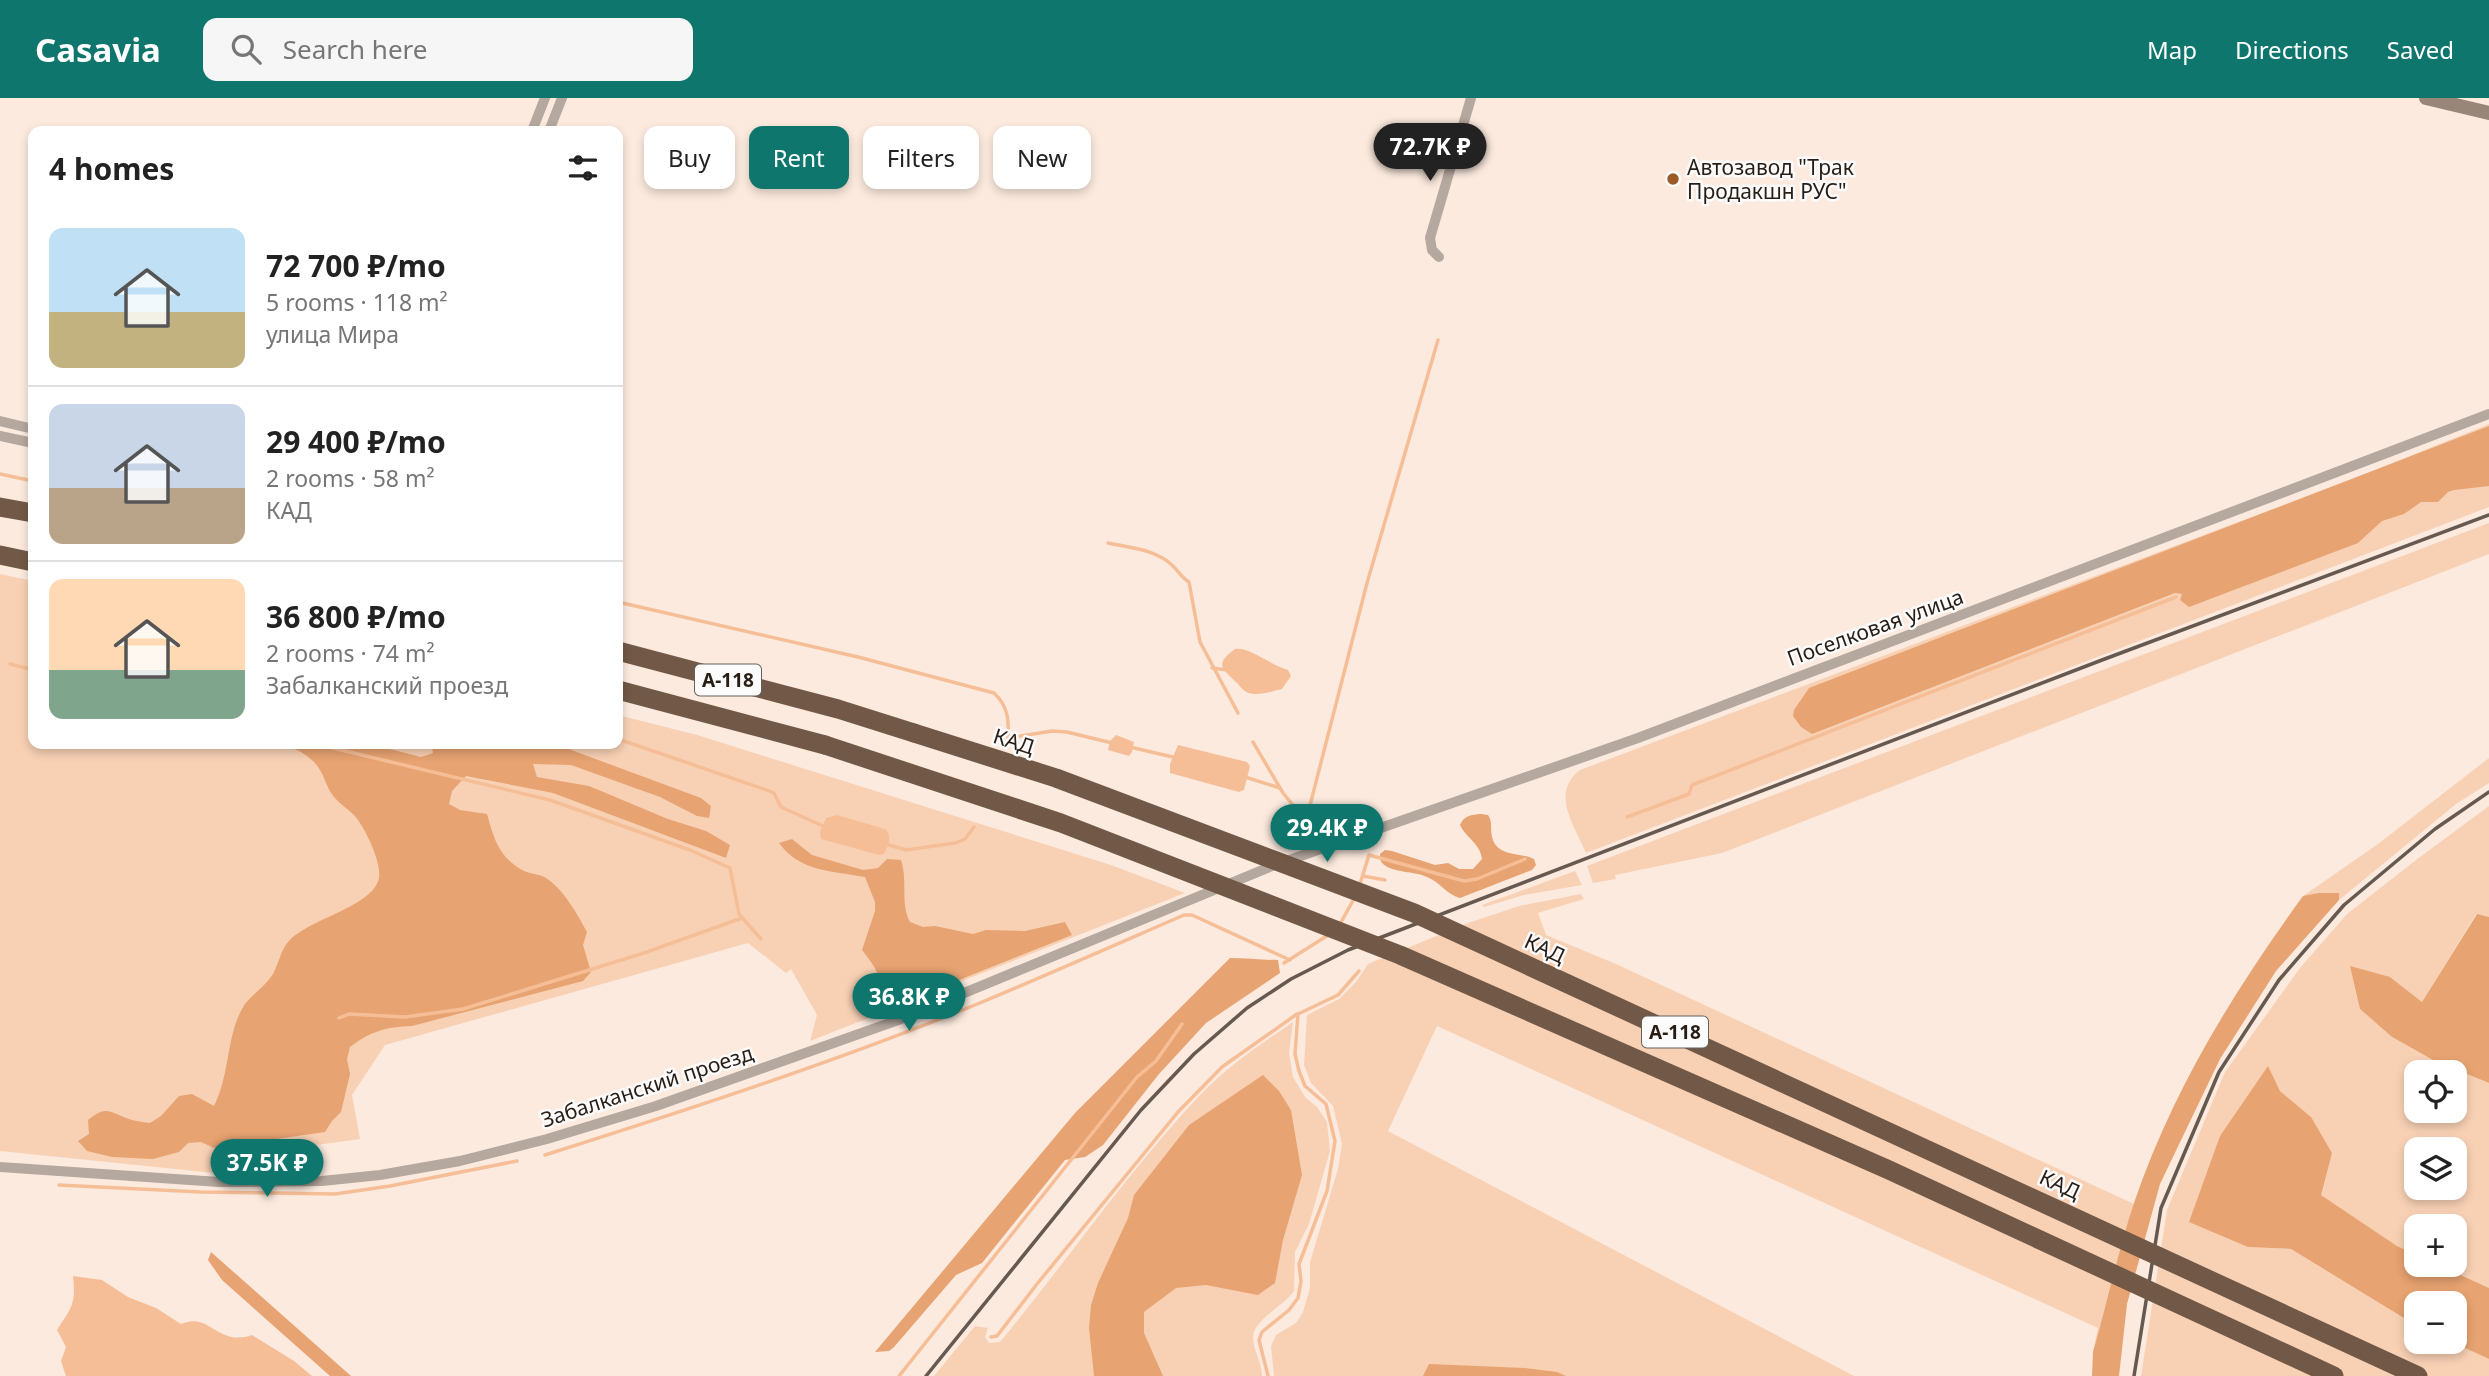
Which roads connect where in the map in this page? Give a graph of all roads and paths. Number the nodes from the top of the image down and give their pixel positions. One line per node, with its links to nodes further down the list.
1 (545, 98): 6 (street)
2 (562, 98): 7 (street)
3 (1471, 98): 8 (street)
4 (2426, 98): 5 (street)
5 (2489, 113)
6 (534, 126)
7 (551, 126)
8 (1439, 257)
9 (2489, 414): 20 (street, Поселковая улица)
10 (0, 421): 11 (street)
11 (28, 428)
12 (0, 436): 13 (street)
13 (28, 442)
14 (0, 506): 15 (highway)
15 (28, 512)
16 (0, 555): 17 (highway)
17 (28, 561)
18 (623, 652): 23 (highway, КАД / А-118, bridge)
19 (623, 691): 22 (highway, А-118, bridge)
20 (1272, 866): 21 (street, Забалканский проезд)
21 (0, 1167)
22 (2334, 1376)
23 (2418, 1376)

